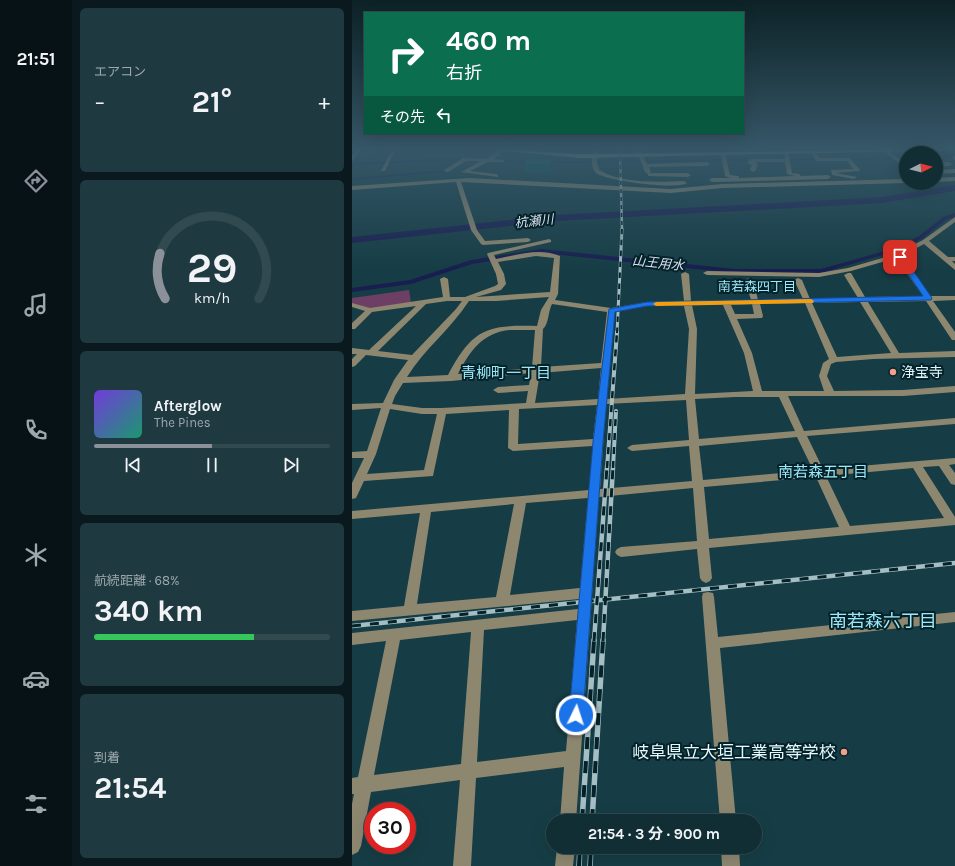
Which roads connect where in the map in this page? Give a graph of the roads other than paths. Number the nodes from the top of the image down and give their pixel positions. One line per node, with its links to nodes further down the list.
1 (461, 189): 10 (street)
2 (644, 189): 3 (street)
3 (665, 189)
4 (955, 220): 5 (street); 6 (street)
5 (955, 224)
6 (925, 241): 7 (street); 8 (street)
7 (898, 255): 12 (street); 19 (street)
8 (946, 259): 9 (street); 11 (street)
9 (955, 259)
10 (493, 260): 18 (street); 22 (street)
11 (955, 268)
12 (707, 273)
13 (685, 274): 27 (street)
14 (848, 275): 23 (street)
15 (444, 279): 21 (street)
16 (749, 280): 25 (street)
17 (798, 280): 24 (street)
18 (552, 298): 22 (street); 31 (street); 34 (street)
19 (928, 298): 20 (street); 23 (street); 35 (street)
20 (955, 298)
21 (447, 299): 22 (street); 26 (street)
22 (468, 299): 40 (street)
23 (864, 300): 24 (street); 39 (street)
24 (809, 301): 25 (street); 41 (street)
25 (756, 302): 28 (street); 32 (street)
26 (423, 303): 30 (street); 37 (street)
27 (688, 304): 28 (street); 31 (street); 53 (street)
28 (727, 304): 32 (street)
29 (352, 305): 30 (street)
30 (370, 310): 33 (street)
31 (611, 310): 43 (street)
32 (732, 317): 50 (street)
33 (352, 327)
34 (539, 328): 44 (street); 45 (street)
35 (955, 338)
36 (352, 351): 37 (street)
37 (368, 353): 40 (street); 42 (street)
38 (955, 354): 39 (street)
39 (896, 355): 41 (street)
40 (414, 358): 46 (street)
41 (834, 360): 52 (street)
42 (352, 364)
43 (605, 365): 44 (street); 54 (street)
44 (536, 369): 45 (street); 47 (street)
45 (451, 378): 46 (street)
46 (398, 380): 55 (street)
47 (533, 388): 49 (street); 56 (street)
48 (955, 389): 52 (street)
49 (498, 390)
50 (758, 394): 51 (street); 53 (street)
51 (782, 394): 52 (street); 61 (street)
52 (830, 394)
53 (690, 396): 54 (street); 63 (street)
54 (602, 401): 56 (street); 62 (street)
55 (387, 406): 57 (street); 59 (street); 65 (street)
56 (530, 406): 58 (street)
57 (352, 407)
58 (514, 407): 59 (street); 62 (street)
59 (442, 411): 71 (street)
60 (955, 421): 61 (street)
61 (800, 434): 63 (street); 70 (street)
62 (598, 442): 74 (street)
63 (693, 443): 64 (street); 73 (street)
64 (632, 448)
65 (370, 454): 66 (street); 71 (street)
66 (352, 455)
67 (955, 460): 68 (street)
68 (942, 462): 69 (street); 72 (street)
69 (916, 464): 70 (street); 79 (street)
70 (819, 473): 73 (street); 80 (street)
71 (360, 478): 75 (street)
72 (955, 481)
73 (698, 484): 74 (street); 81 (street)
74 (595, 492): 76 (street); 84 (street)
75 (352, 495)
76 (521, 499): 77 (street); 86 (street)
77 (426, 508): 78 (street); 87 (street)
78 (352, 515)
79 (954, 521): 80 (street)
80 (847, 532): 81 (street)
81 (704, 545): 82 (street); 83 (street)
82 (622, 552)
83 (706, 578)
84 (586, 592): 86 (street); 88 (street)
85 (708, 597): 94 (street)
86 (502, 601): 87 (street)
87 (410, 610): 89 (street)
88 (584, 614): 91 (street); 95 (street)
89 (352, 616)
90 (955, 617): 94 (street)
91 (478, 626): 92 (street); 96 (street)
92 (394, 634): 93 (street); 97 (street)
93 (352, 639)
94 (713, 642): 99 (street)
95 (573, 758): 96 (street); 98 (street)
96 (468, 772): 97 (street); 103 (street)
97 (358, 785): 100 (street)
98 (569, 814)
99 (727, 814)
100 (352, 846)
101 (565, 854): 104 (street)
102 (730, 854): 105 (street)
103 (462, 866)
104 (564, 866)
105 (731, 866)

